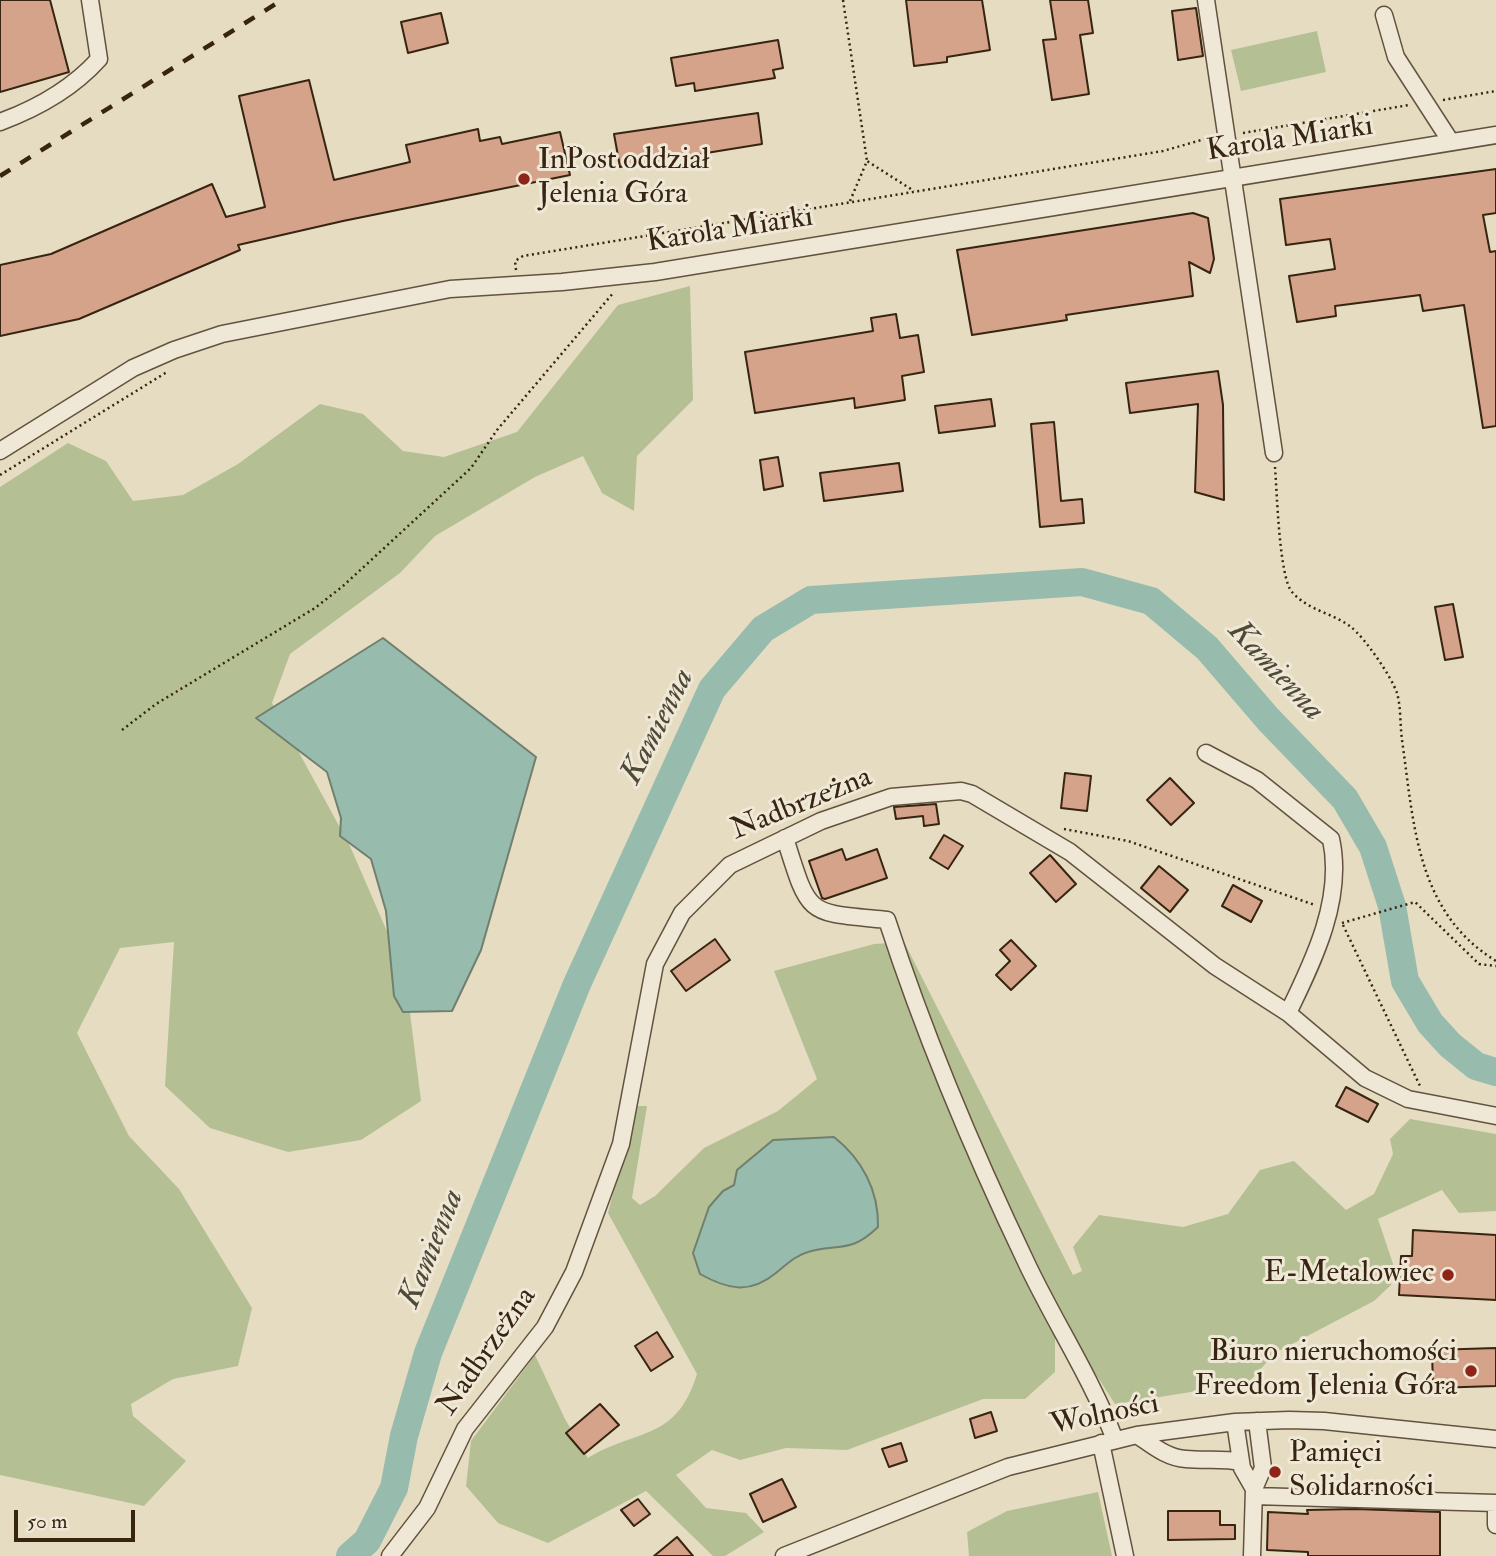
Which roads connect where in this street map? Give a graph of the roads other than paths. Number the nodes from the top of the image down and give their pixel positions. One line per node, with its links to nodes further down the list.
1 (90, 0): 4 (street)
2 (1206, 0): 7 (street)
3 (1384, 15): 6 (street)
4 (0, 122)
5 (1496, 135): 6 (street, Karola Miarki)
6 (1451, 142): 7 (street, Karola Miarki)
7 (1233, 177): 8 (street, Karola Miarki); 9 (street)
8 (0, 451)
9 (1274, 453)
10 (1206, 753): 12 (street)
11 (785, 838): 12 (street, Nadbrzeżna); 18 (street); 23 (street, Nadbrzeżna)
12 (1288, 1013): 13 (street, Nadbrzeżna)
13 (1496, 1116)
14 (1257, 1421): 15 (street, Wolności); 17 (street, Wolności); 20 (street)
15 (1236, 1422): 16 (street, Wolności); 19 (street)
16 (1137, 1435): 18 (street, Wolności); 19 (street)
17 (1496, 1439)
18 (1108, 1441): 24 (street, Wolności); 25 (street)
19 (1241, 1462): 20 (street)
20 (1254, 1492): 21 (street); 26 (street)
21 (1496, 1503): 22 (street)
22 (1496, 1525)
23 (390, 1556)
24 (784, 1556)
25 (1125, 1556)
26 (1252, 1556)

